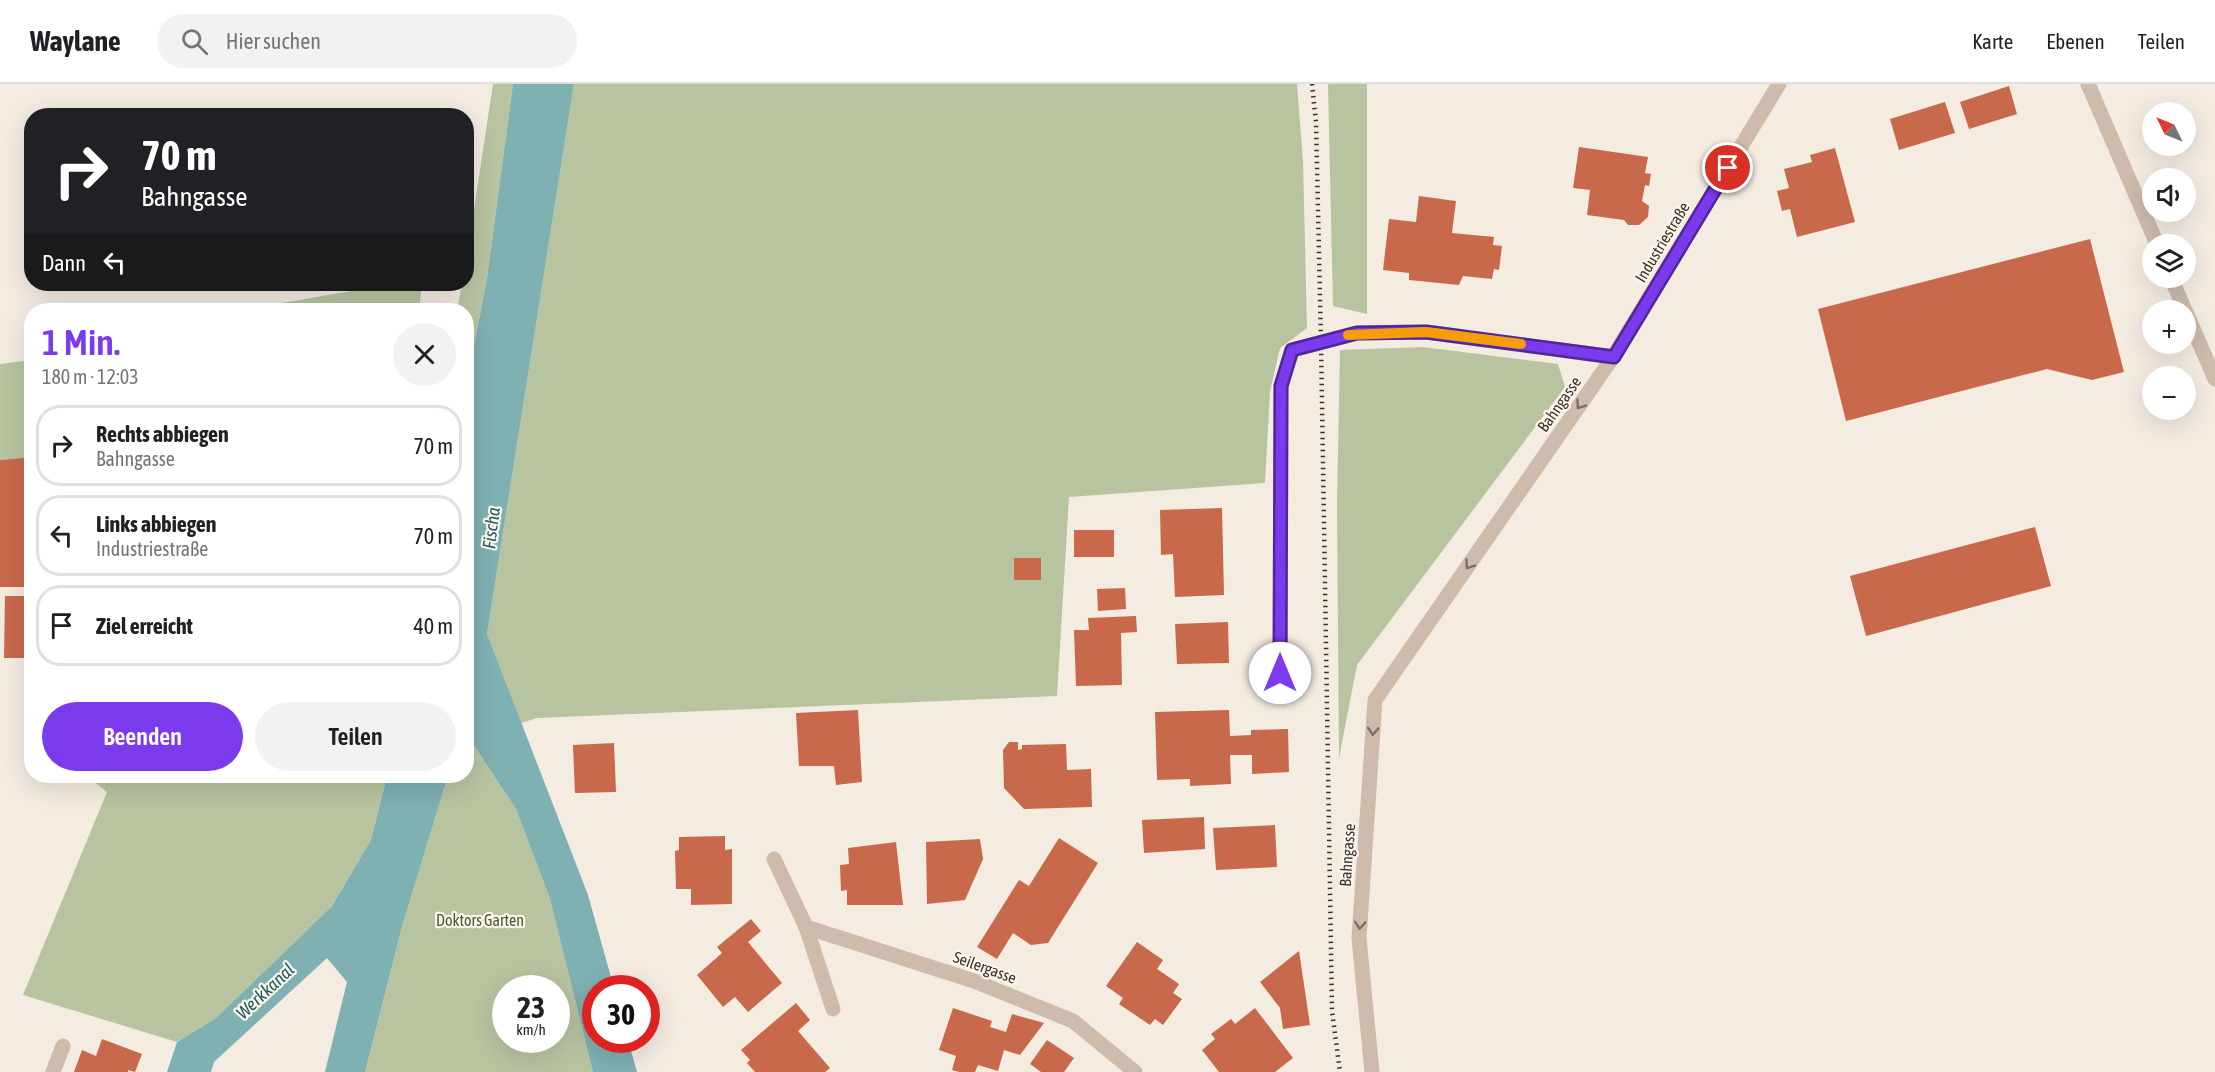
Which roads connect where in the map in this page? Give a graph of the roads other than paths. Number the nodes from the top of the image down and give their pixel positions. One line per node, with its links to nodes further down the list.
1 (1779, 84): 5 (street, Industriestraße)
2 (2088, 84): 3 (street)
3 (2153, 234)
4 (2175, 288): 6 (street)
5 (1614, 357): 7 (street, Bahngasse); 14 (street, Bahngasse, one-way to 14)
6 (2215, 379)
7 (1280, 673)
8 (774, 859): 9 (street)
9 (806, 927): 10 (street); 13 (street, Seilergasse)
10 (833, 1009)
11 (63, 1046): 12 (street)
12 (53, 1072)
13 (1135, 1072)
14 (1372, 1072)

